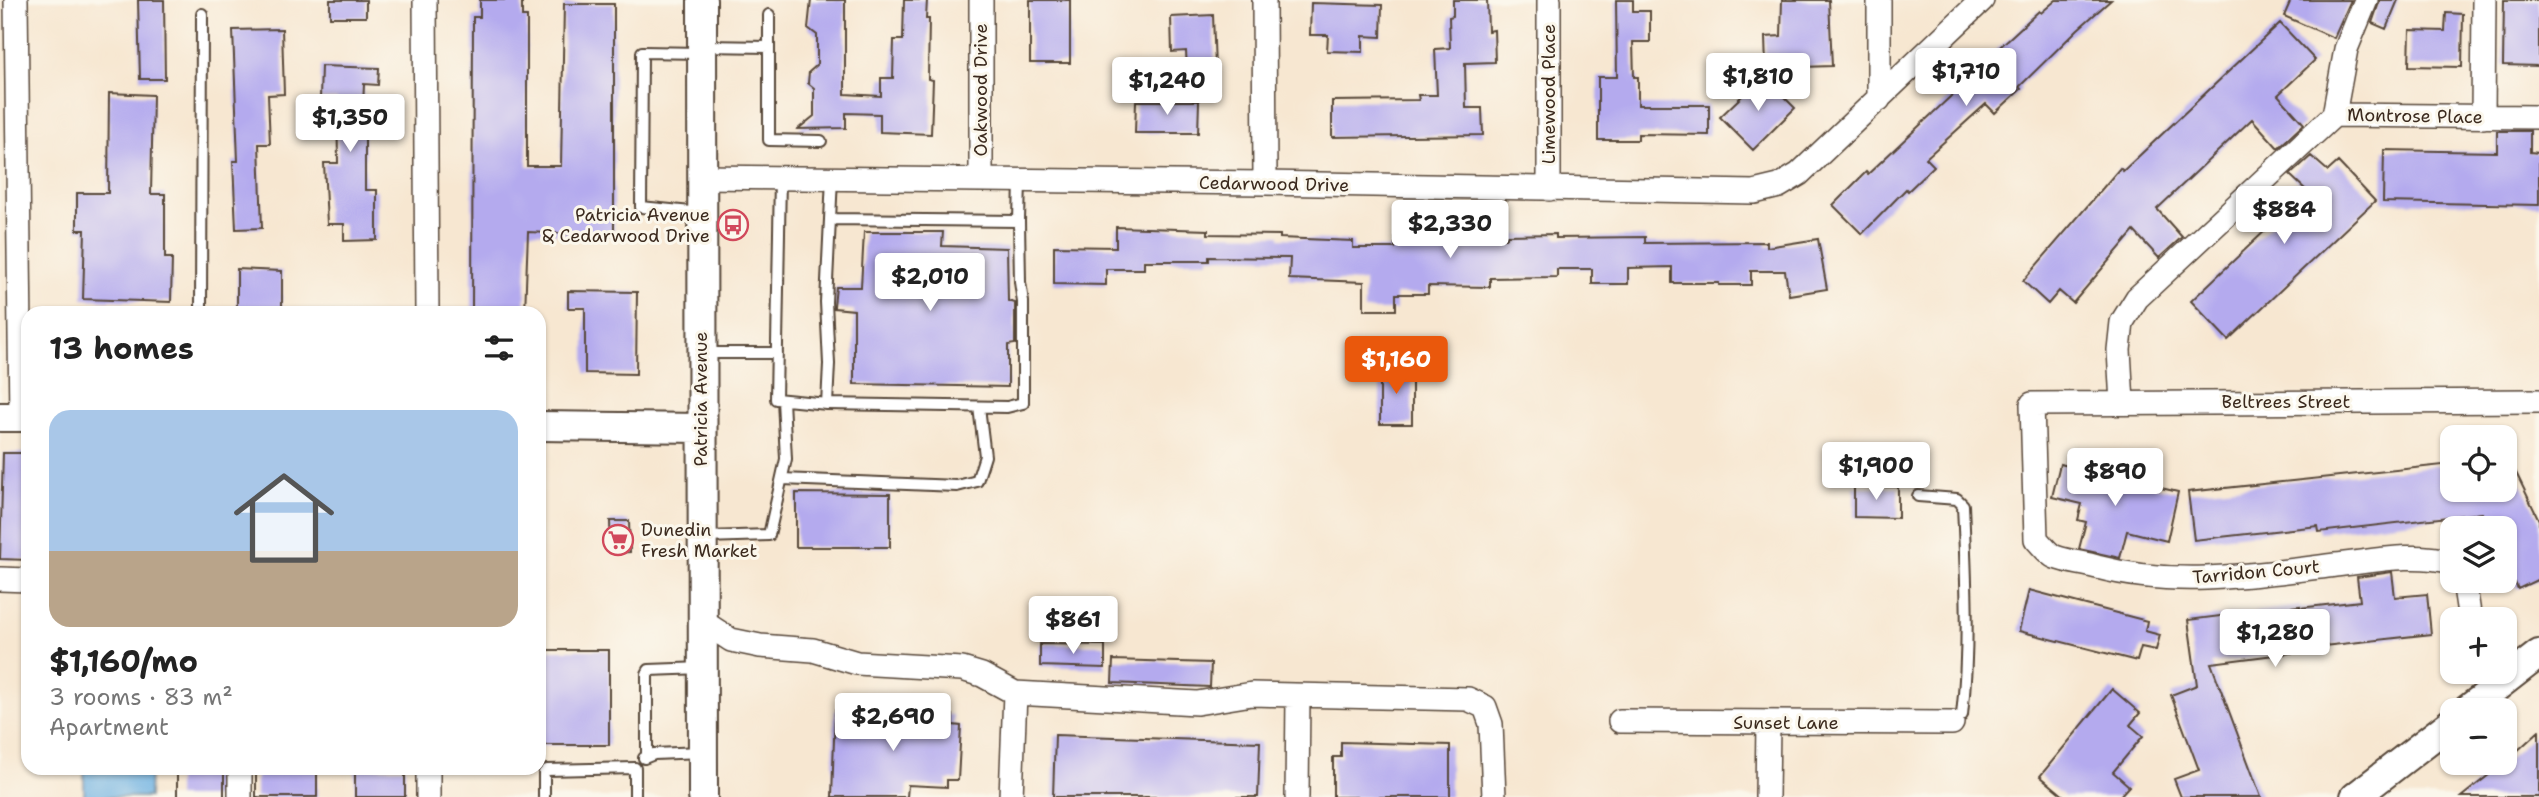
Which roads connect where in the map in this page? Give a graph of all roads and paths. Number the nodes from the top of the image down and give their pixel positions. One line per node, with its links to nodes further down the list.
1 (16, 0): 40 (street)
2 (425, 0): 31 (street)
3 (702, 0): 14 (street, Patricia Avenue)
4 (981, 0): 23 (street, Oakwood Drive)
5 (1264, 0): 25 (street)
6 (1549, 0): 26 (street, Limewood Place)
7 (1879, 0): 15 (street)
8 (1982, 0): 15 (street, Cedarwood Drive)
9 (2366, 0): 16 (street)
10 (2484, 0): 17 (street)
11 (202, 14): 30 (lane)
12 (769, 15): 13 (lane)
13 (769, 47): 14 (lane); 19 (lane)
14 (701, 50): 20 (street, Patricia Avenue); 27 (lane)
15 (1879, 99): 26 (street, Cedarwood Drive)
16 (2334, 115): 17 (street, Montrose Place); 36 (street, Montrose Place)
17 (2483, 117): 18 (street, Montrose Place)
18 (2539, 117)
19 (821, 141)
20 (701, 177): 21 (street, Cedarwood Drive); 27 (street, Patricia Avenue)
21 (780, 178): 22 (street, Cedarwood Drive); 32 (lane)
22 (832, 178): 23 (street, Cedarwood Drive); 28 (lane)
23 (981, 180): 24 (street, Cedarwood Drive)
24 (1020, 180): 25 (street, Cedarwood Drive); 29 (lane)
25 (1265, 183): 26 (street, Cedarwood Drive)
26 (1549, 188)
27 (701, 213): 33 (street, Patricia Avenue)
28 (830, 219): 29 (lane); 37 (lane)
29 (1019, 221): 39 (lane)
30 (201, 306)
31 (427, 306)
32 (777, 353): 33 (lane); 34 (lane)
33 (701, 354): 42 (street, Patricia Avenue)
34 (783, 400): 37 (lane); 43 (lane)
35 (2539, 401): 36 (street, Beltrees Street)
36 (2122, 403): 38 (street, Beltrees Street)
37 (827, 404): 39 (lane)
38 (2032, 404): 46 (street, Tarridon Court)
39 (979, 407): 43 (lane)
40 (16, 417)
41 (546, 426): 42 (street)
42 (701, 428): 45 (street, Patricia Avenue)
43 (782, 479): 45 (lane)
44 (1918, 496): 57 (lane)
45 (702, 537): 49 (street, Patricia Avenue)
46 (2440, 559)
47 (0, 579): 48 (street)
48 (21, 580)
49 (702, 621): 51 (street, Patricia Avenue); 52 (street)
50 (2539, 654): 54 (street)
51 (703, 668): 59 (street, Patricia Avenue); 60 (lane)
52 (1015, 693): 53 (street); 72 (street)
53 (1298, 696): 73 (street); 74 (street)
54 (2482, 698)
55 (1620, 721): 56 (street, Sunset Lane)
56 (1768, 723): 57 (street, Sunset Lane); 75 (street)
57 (1952, 723)
58 (2440, 732): 66 (street)
59 (703, 752): 60 (lane); 71 (street, Patricia Avenue)
60 (647, 756): 61 (lane)
61 (635, 768): 62 (lane); 70 (lane)
62 (546, 771)
63 (240, 775): 67 (street)
64 (428, 775): 68 (street)
65 (544, 775): 69 (lane)
66 (2362, 795)
67 (240, 797)
68 (428, 797)
69 (544, 797)
70 (635, 797)
71 (703, 797)
72 (1011, 797)
73 (1297, 797)
74 (1493, 797)
75 (1767, 797)

